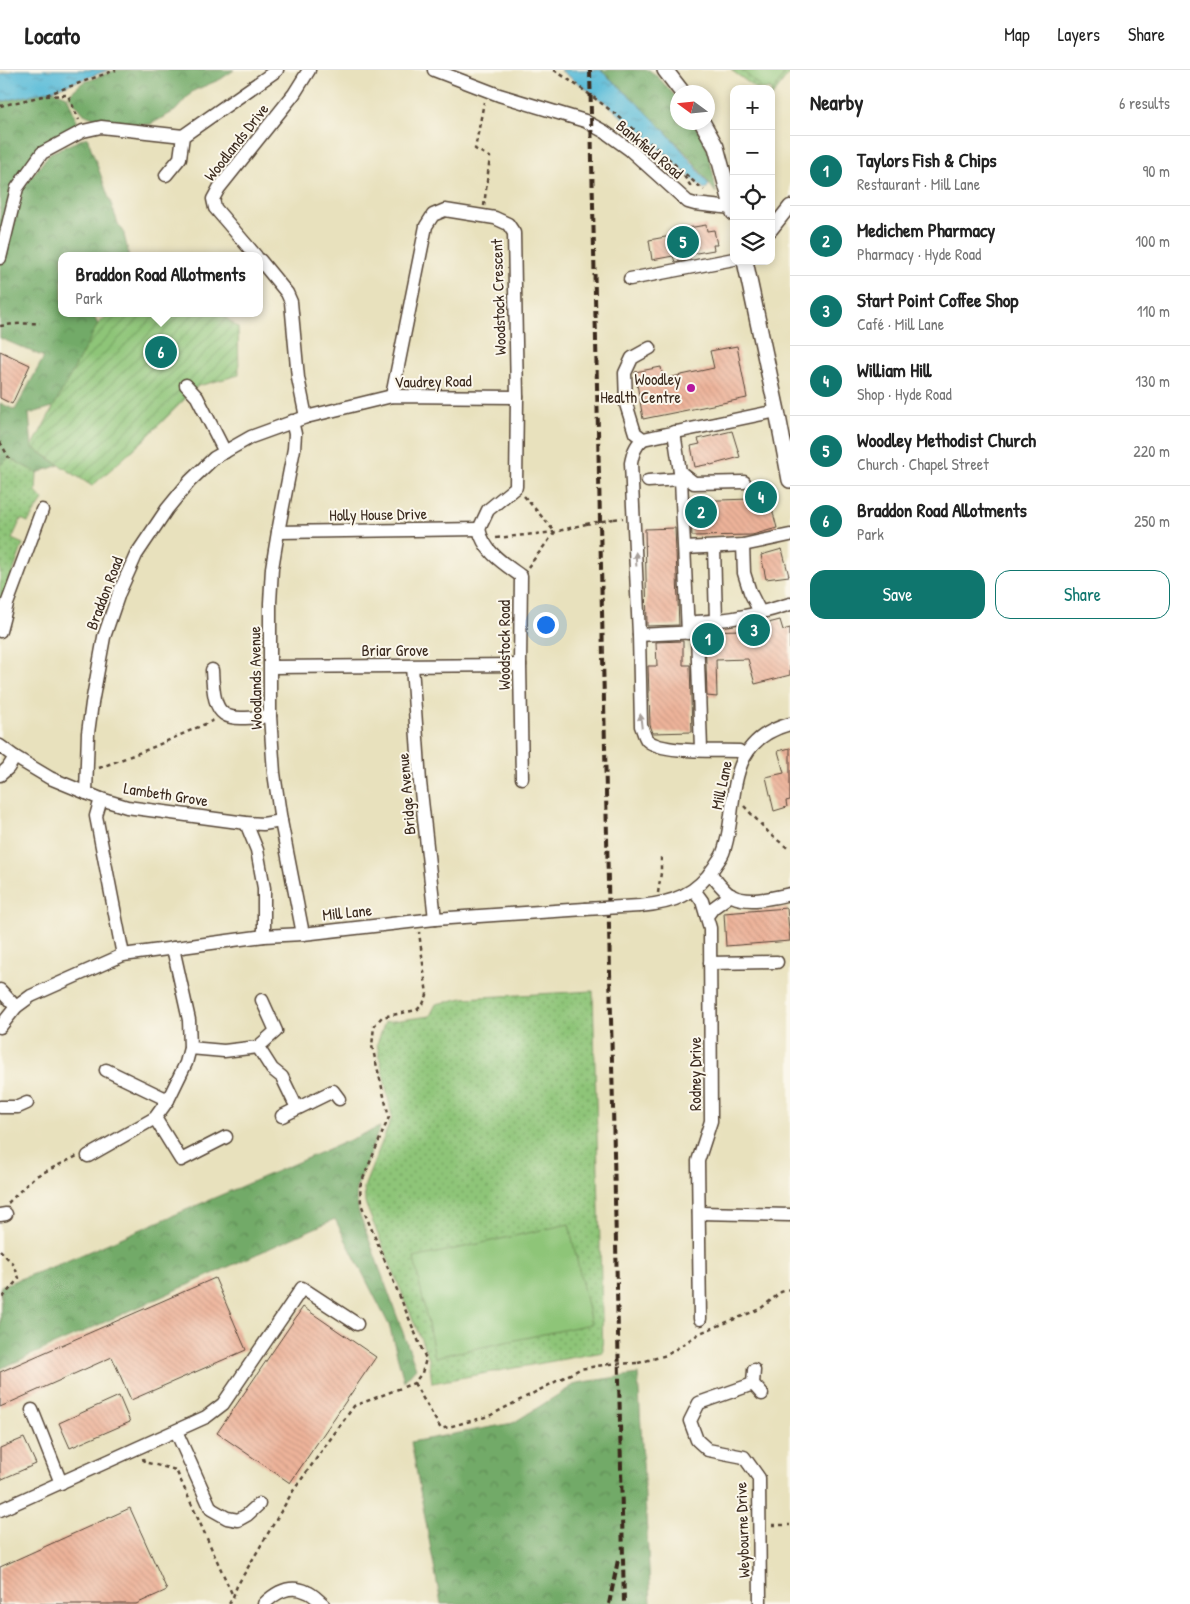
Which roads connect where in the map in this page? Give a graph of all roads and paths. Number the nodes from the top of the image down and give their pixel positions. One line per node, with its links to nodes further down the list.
1 (116, 70): 8 (path)
2 (277, 70): 13 (street)
3 (309, 70): 21 (street, Woodlands Drive)
4 (434, 70): 18 (street, Bankfield Road)
5 (554, 70): 15 (path)
6 (665, 70): 7 (main road)
7 (677, 85)
8 (43, 96): 9 (path); 12 (path)
9 (0, 106)
10 (483, 107): 19 (path)
11 (706, 130): 16 (main road)
12 (83, 131): 13 (street); 22 (street)
13 (184, 136): 14 (street)
14 (166, 175)
15 (704, 190)
16 (730, 200)
17 (790, 206): 20 (street)
18 (730, 210)
19 (482, 216): 31 (street, Woodstock Crescent); 32 (street, Woodstock Crescent)
20 (775, 225)
21 (253, 252)
22 (0, 258)
23 (730, 260): 26 (street)
24 (263, 264): 34 (street)
25 (746, 265): 33 (main road)
26 (630, 279)
27 (40, 323): 28 (path)
28 (0, 326)
29 (650, 348): 37 (street)
30 (186, 385): 39 (street)
31 (392, 396): 32 (street, Vaudrey Road); 34 (street, Vaudrey Road)
32 (517, 397): 45 (street, Woodstock Crescent)
33 (777, 411): 36 (street); 42 (main road)
34 (306, 417): 35 (street, Vaudrey Road)
35 (292, 421): 39 (street, Braddon Road); 48 (street, Woodlands Avenue)
36 (674, 432): 37 (street); 41 (street)
37 (643, 439): 61 (street, one-way to 37)
38 (0, 442): 40 (path)
39 (224, 452): 73 (street, Braddon Road)
40 (9, 458)
41 (681, 476): 43 (street); 44 (street); 54 (street)
42 (790, 480)
43 (648, 481)
44 (744, 482)
45 (516, 487): 49 (path); 50 (street)
46 (42, 510): 59 (street)
47 (614, 519): 49 (path, bridge)
48 (278, 532): 50 (street, Holly House Drive); 64 (street, Woodlands Avenue)
49 (555, 532): 50 (path); 55 (path)
50 (480, 534): 55 (street)
51 (790, 535): 52 (street)
52 (743, 545): 53 (street); 57 (street)
53 (714, 547): 54 (street); 58 (street)
54 (685, 548): 60 (street)
55 (521, 576): 62 (street, Woodstock Road)
56 (790, 604): 57 (street)
57 (760, 614): 58 (street)
58 (716, 621): 60 (street)
59 (0, 631)
60 (692, 632): 61 (street); 70 (street)
61 (639, 635): 70 (street, one-way to 61)
62 (520, 665): 63 (street, Briar Grove); 75 (street, Woodstock Road)
63 (412, 666): 64 (street, Briar Grove); 89 (street, Bridge Avenue)
64 (271, 667): 67 (street, Woodlands Avenue)
65 (212, 670): 66 (street)
66 (222, 712): 67 (street); 73 (path)
67 (270, 716): 79 (street, Woodlands Avenue)
68 (790, 724): 71 (street, Mill Lane)
69 (0, 746): 72 (street, Lambeth Grove)
70 (701, 749): 71 (street)
71 (744, 755): 78 (street, Mill Lane)
72 (15, 757): 74 (street); 76 (street, Lambeth Grove)
73 (86, 773): 76 (street, Braddon Road)
74 (0, 775)
75 (522, 778)
76 (86, 793): 77 (street, Lambeth Grove)
77 (101, 799): 80 (street, Lambeth Grove); 94 (street)
78 (733, 799): 81 (path); 83 (street, Mill Lane)
79 (281, 821): 80 (street, Lambeth Grove); 91 (street, Woodlands Avenue)
80 (246, 823): 92 (street)
81 (790, 850)
82 (661, 857): 87 (path)
83 (710, 874): 84 (street, Mill Lane); 86 (street)
84 (694, 890): 87 (street, Mill Lane); 88 (street, Rodney Drive)
85 (790, 894): 86 (street)
86 (731, 895): 88 (street)
87 (659, 904): 89 (street, Mill Lane, bridge)
88 (707, 916): 96 (street, Rodney Drive)
89 (435, 919): 90 (street, Mill Lane)
90 (418, 921): 91 (street, Mill Lane); 122 (path)
91 (303, 934): 92 (street, Mill Lane)
92 (264, 936): 93 (street, Mill Lane)
93 (173, 948): 94 (street, Mill Lane); 102 (street)
94 (123, 955): 99 (street, Mill Lane)
95 (777, 962): 96 (street)
96 (710, 963): 113 (street, Rodney Drive)
97 (0, 990): 99 (street)
98 (262, 1000): 101 (street)
99 (16, 1007): 100 (street, Mill Lane)
100 (0, 1027)
101 (258, 1047): 102 (street); 108 (street)
102 (190, 1048): 105 (street)
103 (106, 1070): 105 (street)
104 (339, 1099): 108 (street)
105 (168, 1100): 110 (street)
106 (27, 1103): 107 (street)
107 (0, 1107)
108 (298, 1108): 109 (street)
109 (282, 1116)
110 (155, 1118): 111 (street); 112 (street)
111 (226, 1137)
112 (88, 1156): 114 (path)
113 (699, 1212): 115 (street); 119 (street, Rodney Drive)
114 (2, 1215)
115 (790, 1215)
116 (0, 1250): 118 (path)
117 (790, 1288): 122 (path, bridge)
118 (0, 1301)
119 (700, 1319)
120 (357, 1324): 126 (street)
121 (754, 1370): 123 (street)
122 (414, 1384): 133 (path)
123 (753, 1384): 124 (street); 131 (street, Weybourne Drive)
124 (762, 1394)
125 (32, 1410): 128 (street)
126 (176, 1431): 127 (street); 129 (street)
127 (138, 1448): 128 (street); 133 (path)
128 (61, 1483): 130 (street)
129 (259, 1504)
130 (0, 1510)
131 (759, 1525): 132 (path); 137 (street, Weybourne Drive)
132 (790, 1525)
133 (233, 1597): 134 (path)
134 (229, 1604)
135 (264, 1604): 136 (street)
136 (323, 1604)
137 (760, 1604)

